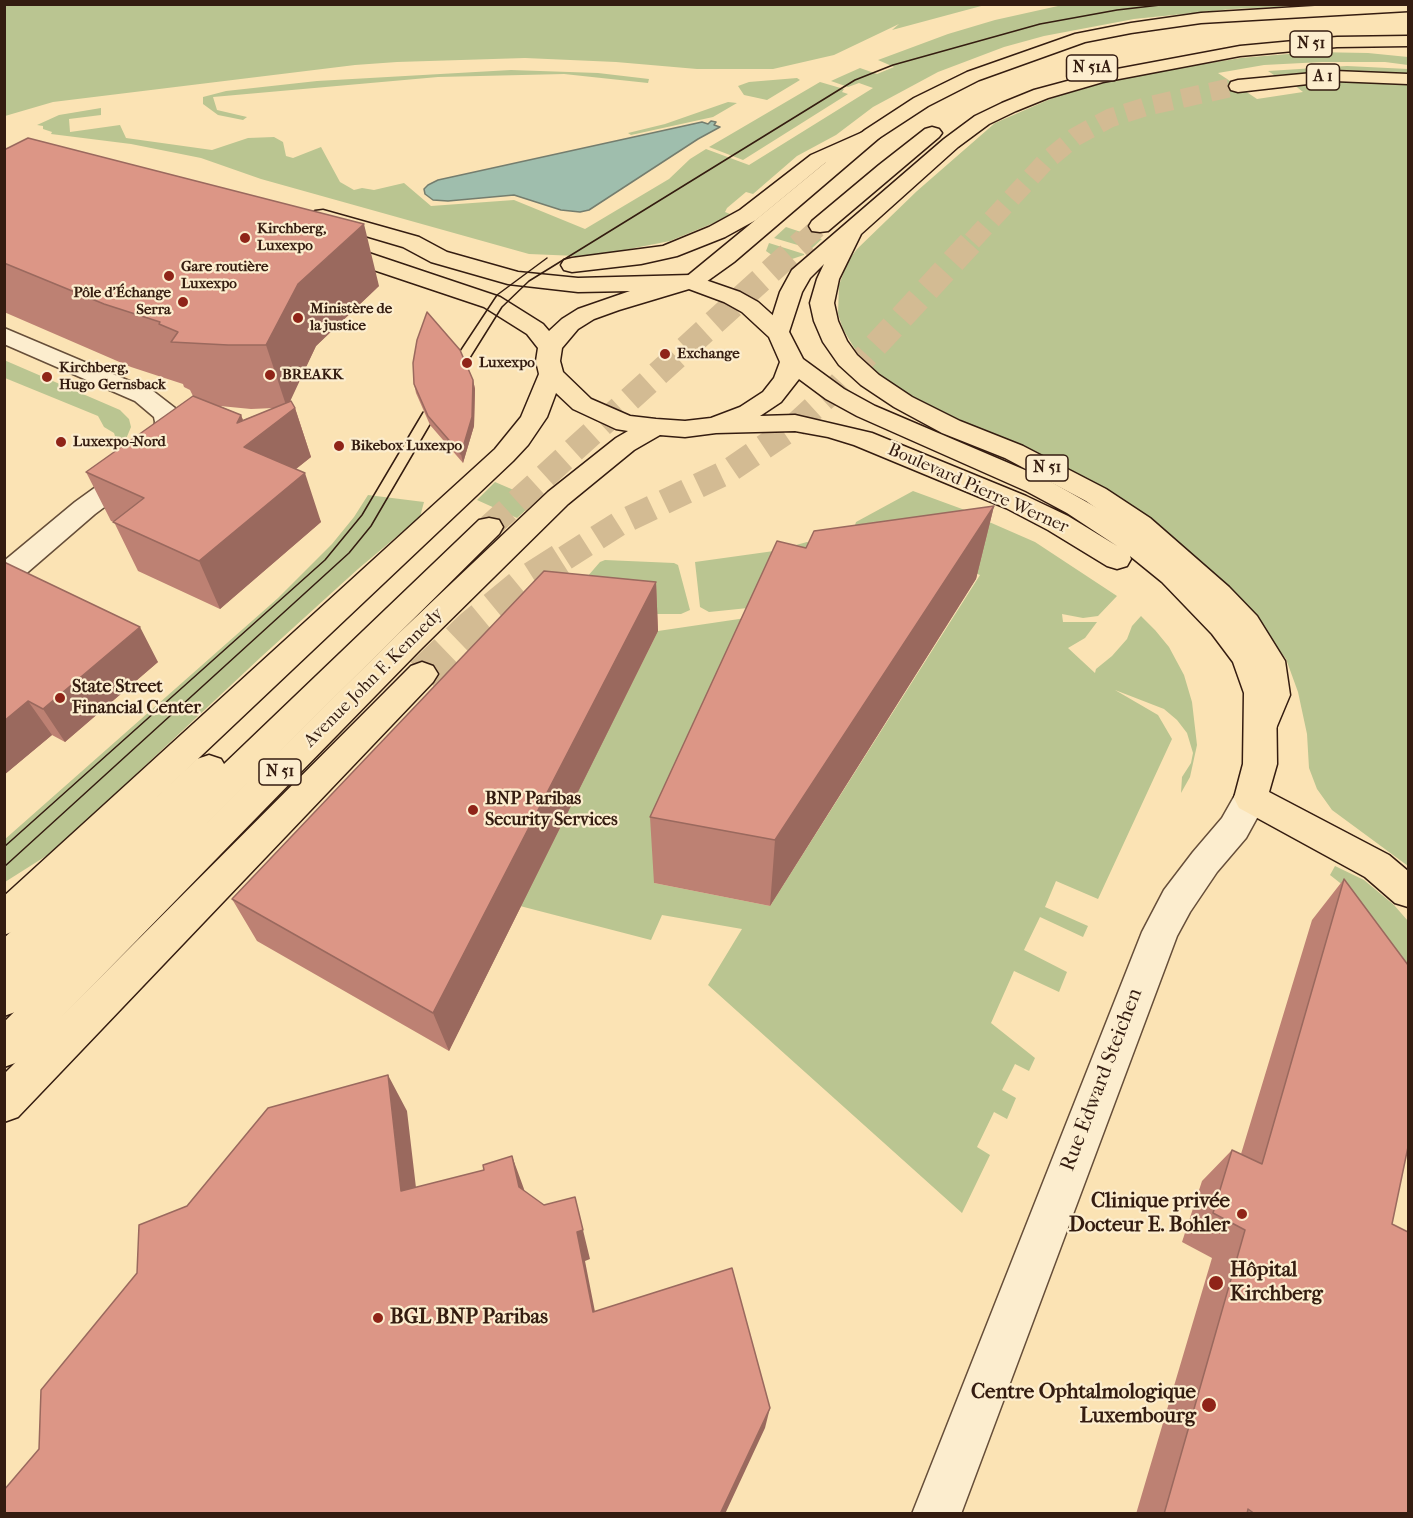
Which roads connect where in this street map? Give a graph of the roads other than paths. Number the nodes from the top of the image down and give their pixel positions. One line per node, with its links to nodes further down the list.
1 (1408, 6): 6 (main road, N 51)
2 (1405, 33): 3 (main road); 5 (main road, N 51); 6 (main road, N 51); 9 (main road, N 51A)
3 (1177, 44)
4 (1408, 52): 5 (main road, A 1)
5 (1215, 56): 12 (main road, N 51)
6 (1002, 67): 10 (main road, N 51)
7 (1408, 79): 8 (main road, A 1)
8 (1238, 86)
9 (933, 117)
10 (872, 134): 13 (main road); 15 (main road, N 51)
11 (304, 210): 13 (main road)
12 (852, 231): 16 (main road, N 51); 24 (main road, N 51)
13 (411, 242): 15 (main road)
14 (315, 243): 18 (main road)
15 (683, 283): 16 (main road); 18 (main road, N 51)
16 (779, 333): 19 (main road)
17 (4, 335): 22 (street)
18 (550, 361): 21 (main road); 27 (main road, N 51)
19 (792, 362): 20 (main road); 24 (main road, Boulevard Pierre Werner)
20 (716, 425): 21 (main road); 24 (main road, Boulevard Pierre Werner)
21 (656, 427): 30 (main road, Avenue John F. Kennedy / N 51)
22 (4, 577)
23 (423, 674): 31 (main road, N 51)
24 (1261, 729): 25 (main road, Boulevard Pierre Werner)
25 (1251, 798): 26 (main road); 32 (street, Rue Edward Steichen)
26 (1408, 892)
27 (4, 919)
28 (4, 963): 29 (main road)
29 (4, 999)
30 (4, 1049)
31 (4, 1103)
32 (936, 1514)

